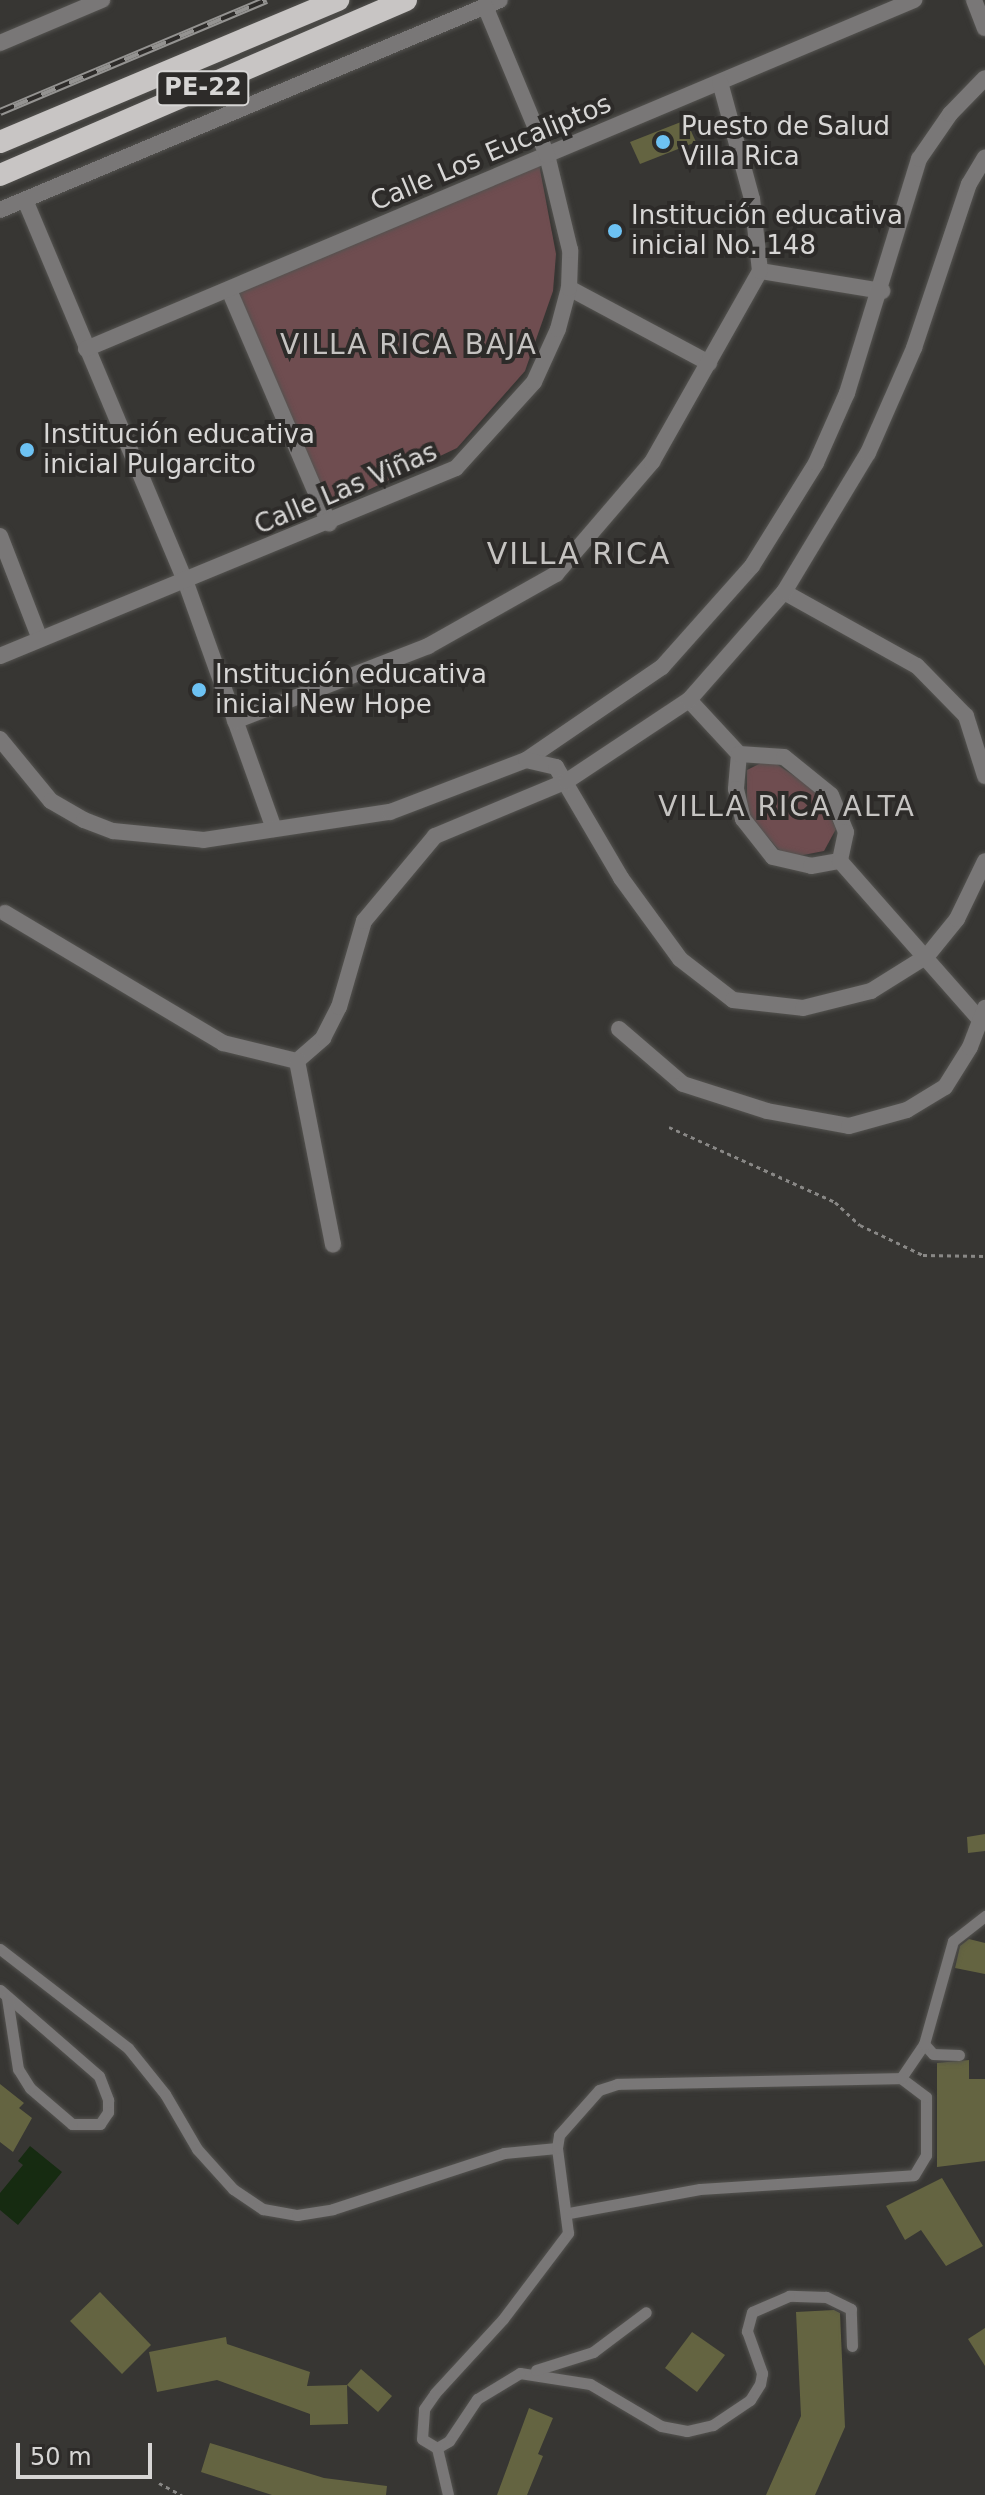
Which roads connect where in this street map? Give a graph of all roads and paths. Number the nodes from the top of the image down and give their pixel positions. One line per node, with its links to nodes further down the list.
1 (102, 0): 8 (street)
2 (338, 0): 11 (highway, PE-22)
3 (406, 0): 14 (highway, PE-22)
4 (914, 0): 10 (street, Calle Los Eucaliptos)
5 (974, 0): 7 (street)
6 (492, 3): 12 (street, Calle Las Viñas); 15 (street)
7 (985, 28)
8 (0, 43)
9 (985, 78): 20 (street)
10 (720, 82): 12 (street, Calle Los Eucaliptos); 17 (street)
11 (0, 142)
12 (547, 155): 18 (street, Calle Las Viñas); 19 (street, Calle Los Eucaliptos)
13 (985, 157): 26 (street)
14 (0, 175)
15 (25, 200): 16 (street); 21 (street)
16 (0, 210)
17 (760, 271): 20 (street); 22 (street)
18 (569, 288): 22 (street); 23 (street, Calle Las Viñas)
19 (229, 290): 21 (street, Calle Los Eucaliptos); 23 (street)
20 (882, 291): 33 (street)
21 (86, 349): 25 (street)
22 (709, 363): 30 (street)
23 (329, 523): 25 (street, Calle Las Viñas)
24 (0, 536): 27 (street)
25 (186, 583): 27 (street, Calle Las Viñas); 30 (street)
26 (784, 592): 29 (street); 34 (street)
27 (40, 639): 28 (street, Calle Las Viñas)
28 (0, 656)
29 (689, 700): 32 (street); 35 (street)
30 (235, 721): 36 (street)
31 (0, 739): 36 (street)
32 (739, 754): 37 (street); 37 (street)
33 (526, 760): 35 (street); 36 (street)
34 (985, 776)
35 (567, 781): 40 (street); 43 (street)
36 (274, 829)
37 (840, 861): 40 (street)
38 (985, 861): 40 (street)
39 (5, 913): 43 (street)
40 (927, 956): 41 (street)
41 (983, 1014): 42 (street)
42 (619, 1029)
43 (297, 1061): 45 (street)
44 (669, 1127): 46 (path)
45 (333, 1245)
46 (985, 1256)
47 (985, 1916): 50 (lane)
48 (0, 1949): 53 (lane)
49 (4, 1994): 49 (lane)
50 (924, 2044): 51 (lane); 52 (lane)
51 (959, 2055)
52 (901, 2078): 53 (lane); 54 (lane)
53 (557, 2148): 54 (lane)
54 (569, 2213): 58 (lane)
55 (646, 2312): 57 (lane)
56 (852, 2346): 57 (lane)
57 (520, 2373): 58 (lane)
58 (437, 2448): 61 (lane)
59 (159, 2483): 60 (path)
60 (182, 2495)
61 (448, 2495)

